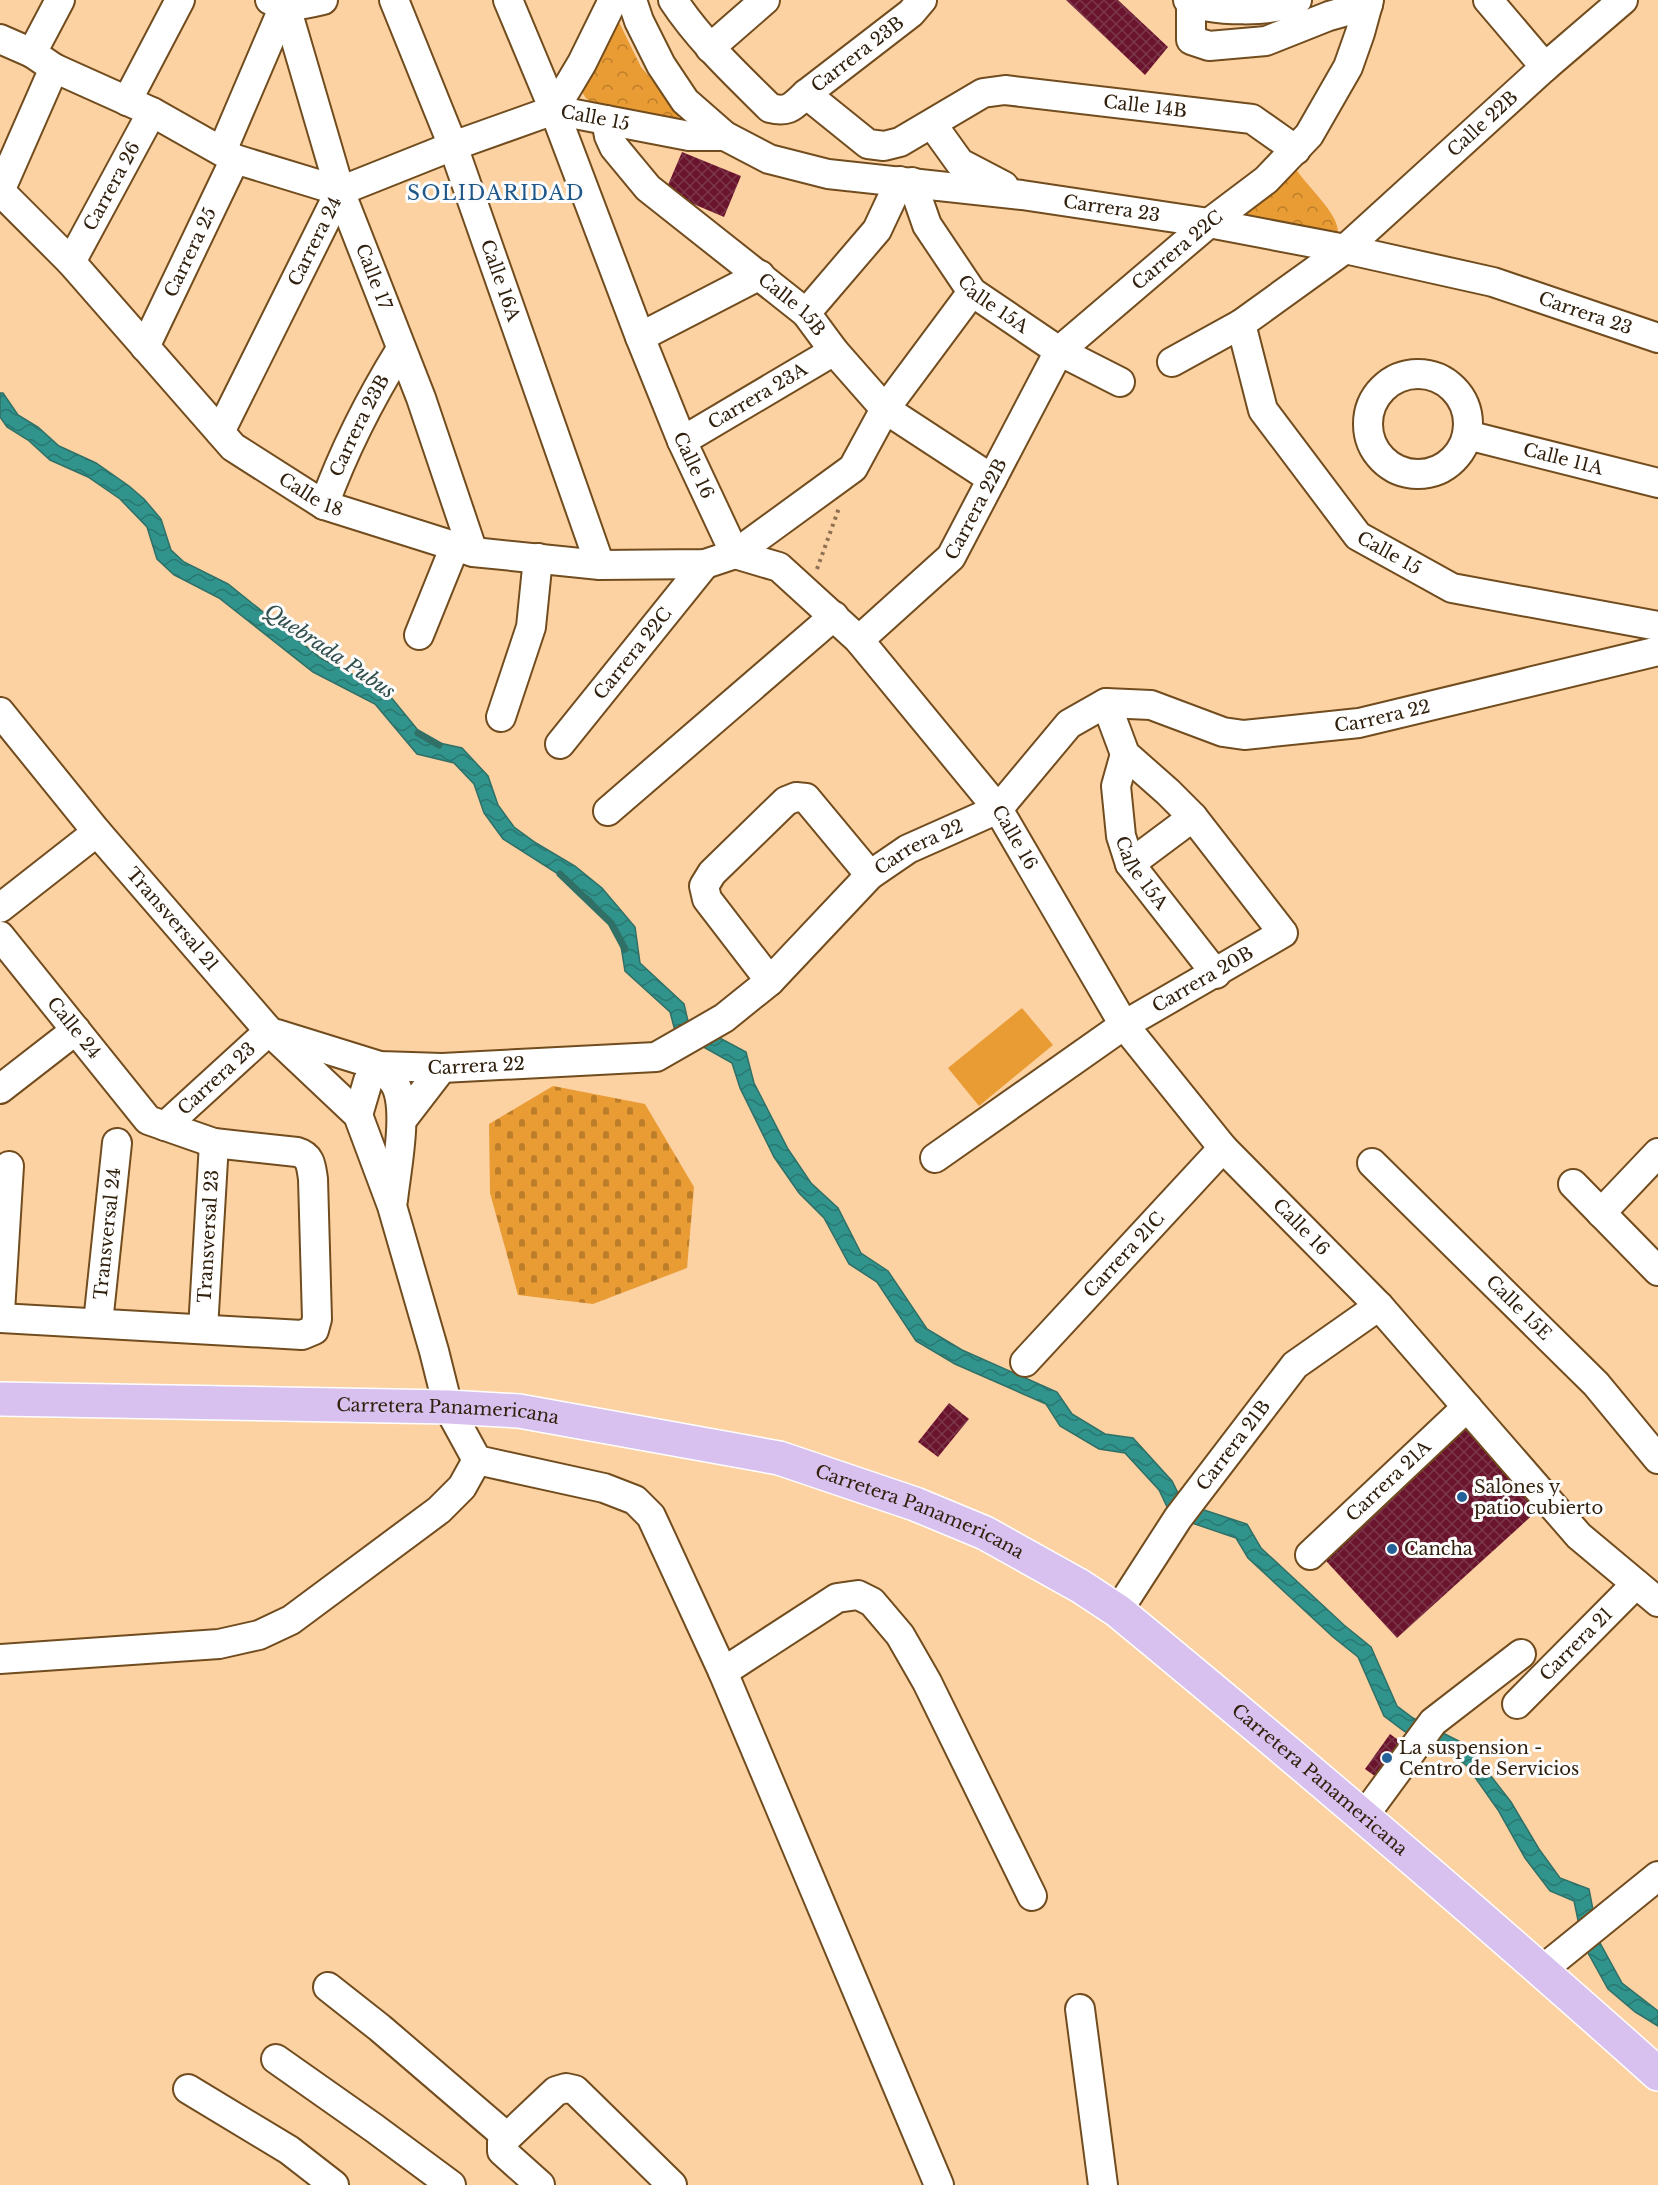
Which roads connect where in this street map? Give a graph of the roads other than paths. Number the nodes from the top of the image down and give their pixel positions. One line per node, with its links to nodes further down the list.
1 (60, 0): 19 (street)
2 (180, 0): 22 (street, Carrera 26)
3 (323, 0): 15 (street)
4 (394, 0): 27 (street, Calle 16A)
5 (508, 0): 23 (street, Calle 16)
6 (613, 0): 23 (street, Calle 15)
7 (632, 0): 26 (street, Carrera 23)
8 (673, 0): 18 (street)
9 (765, 0): 18 (street)
10 (922, 0): 21 (street, Carrera 23B)
11 (1297, 0): 14 (street)
12 (1488, 0): 20 (street)
13 (1623, 0): 20 (street, Calle 22B)
14 (1189, 1): 16 (street)
15 (279, 2): 29 (street, Carrera 25); 32 (street, Calle 17)
16 (1369, 2): 28 (street)
17 (0, 39): 19 (street)
18 (710, 48): 21 (street)
19 (43, 61): 22 (street); 31 (street)
20 (1545, 66): 35 (street, Calle 22B)
21 (798, 101): 25 (street)
22 (140, 107): 29 (street); 36 (street, Carrera 26)
23 (554, 110): 24 (street, Calle 15); 27 (street, Carrera 24); 41 (street, Calle 16)
24 (606, 120): 26 (street, Calle 15); 37 (street, Calle 15B)
25 (932, 124): 28 (street, Calle 14B); 33 (street)
26 (725, 136): 30 (street, Carrera 23)
27 (453, 146): 32 (street, Carrera 24); 60 (street, Calle 16A)
28 (1296, 150): 34 (street, Carrera 22C)
29 (229, 155): 32 (street); 43 (street, Carrera 25)
30 (906, 181): 33 (street, Carrera 23); 38 (street, Calle 15A); 39 (street)
31 (0, 191): 36 (street, Calle 18)
32 (340, 191): 44 (street, Calle 17); 50 (street, Carrera 24)
33 (1022, 195): 34 (street, Carrera 23)
34 (1209, 223): 35 (street, Carrera 23); 46 (street, Carrera 22C)
35 (1345, 249): 40 (street); 42 (street, Carrera 23)
36 (71, 262): 43 (street, Calle 18)
37 (760, 275): 39 (street, Calle 15B); 41 (street)
38 (972, 292): 46 (street, Calle 15A); 49 (street)
39 (806, 313): 45 (street, Calle 15B)
40 (1241, 324): 47 (street); 62 (street, Calle 15)
41 (640, 337): 52 (street, Calle 16)
42 (1658, 339)
43 (145, 347): 50 (street, Calle 18)
44 (400, 349): 55 (street, Carrera 23B); 56 (street, Calle 17)
45 (834, 351): 49 (street, Calle 15B); 52 (street, Carrera 23A)
46 (1059, 351): 48 (street, Calle 15A); 53 (street, Carrera 22B)
47 (1172, 362)
48 (1120, 382)
49 (885, 409): 53 (street, Calle 15B); 57 (street)
50 (220, 432): 55 (street, Calle 18)
51 (1467, 435): 54 (street, Calle 11A)
52 (682, 441): 57 (street, Calle 16)
53 (992, 478): 64 (street, Carrera 22B)
54 (1658, 483)
55 (324, 505): 56 (street, Calle 18)
56 (464, 549): 58 (street, Calle 18); 63 (street)
57 (735, 554): 59 (street, Calle 18); 61 (street, Calle 16)
58 (538, 558): 60 (street, Calle 18); 68 (street)
59 (705, 564): 60 (street, Calle 18); 69 (street, Carrera 22C)
60 (600, 565)
61 (834, 616): 64 (street, Calle 16); 72 (street)
62 (1658, 626)
63 (419, 635)
64 (859, 640): 71 (street, Calle 16)
65 (1658, 651): 66 (street, Carrera 22)
66 (1106, 703): 70 (street); 71 (street, Carrera 22)
67 (0, 712): 74 (street, Transversal 21)
68 (501, 717)
69 (560, 744)
70 (1125, 754): 73 (street); 75 (street, Calle 15A)
71 (998, 809): 76 (street, Carrera 22); 81 (street, Calle 16)
72 (608, 811)
73 (1193, 817): 75 (street); 79 (street, Carrera 20B)
74 (97, 832): 77 (street); 83 (street, Transversal 21)
75 (1131, 864): 79 (street, Calle 15A)
76 (870, 875): 80 (street, Carrera 22); 80 (street)
77 (0, 908)
78 (0, 936): 82 (street, Calle 24)
79 (1216, 974): 81 (street, Carrera 20B)
80 (770, 981): 85 (street, Carrera 22)
81 (1124, 1025): 92 (street, Calle 16); 94 (street, Carrera 20B)
82 (76, 1030): 86 (street); 89 (street, Calle 24)
83 (269, 1032): 84 (street, Carrera 22); 87 (street, Transversal 21); 89 (street, Carrera 23)
84 (380, 1066): 85 (street, Carrera 22); 87 (street); 88 (street, Transversal 21)
85 (442, 1068): 88 (street)
86 (0, 1089)
87 (357, 1115): 98 (street, Transversal 21)
88 (402, 1120): 98 (street, Transversal 21)
89 (156, 1123): 91 (street)
90 (117, 1143): 104 (street, Transversal 24)
91 (214, 1143): 105 (street, Transversal 23); 105 (street)
92 (1222, 1148): 101 (street, Calle 16); 106 (street, Carrera 21C)
93 (1658, 1153): 99 (street)
94 (935, 1158)
95 (1372, 1163): 110 (street, Calle 15E)
96 (9, 1166): 102 (street)
97 (1573, 1184): 99 (street)
98 (392, 1206): 108 (street, Transversal 21)
99 (1601, 1214): 100 (street)
100 (1658, 1271)
101 (1379, 1306): 109 (street, Calle 16); 115 (street, Carrera 21B)
102 (0, 1312)
103 (0, 1318): 104 (street)
104 (98, 1323): 105 (street)
105 (203, 1329)
106 (1025, 1362)
107 (0, 1399): 108 (highway, Carretera Panamericana)
108 (448, 1407): 111 (street, Transversal 21); 115 (highway, Carretera Panamericana)
109 (1467, 1407): 112 (street, Carrera 21A); 113 (street, Calle 16)
110 (1658, 1459)
111 (477, 1460): 117 (street); 118 (street)
112 (1310, 1555)
113 (1636, 1584): 114 (street, Calle 16); 119 (street, Carrera 21)
114 (1658, 1602)
115 (1118, 1611): 120 (highway, Carretera Panamericana)
116 (1521, 1654): 120 (street)
117 (0, 1659)
118 (723, 1672): 122 (street); 134 (street)
119 (1517, 1704)
120 (1364, 1816): 123 (highway, Carretera Panamericana)
121 (1658, 1876): 123 (street)
122 (1032, 1896)
123 (1542, 1970): 127 (highway, Carretera Panamericana)
124 (328, 1987): 129 (street)
125 (1080, 2009): 135 (street)
126 (276, 2059): 131 (street)
127 (1658, 2074)
128 (188, 2089): 130 (street)
129 (507, 2137): 132 (street); 133 (street)
130 (334, 2185)
131 (450, 2185)
132 (540, 2185)
133 (672, 2185)
134 (939, 2185)
135 (1104, 2185)

